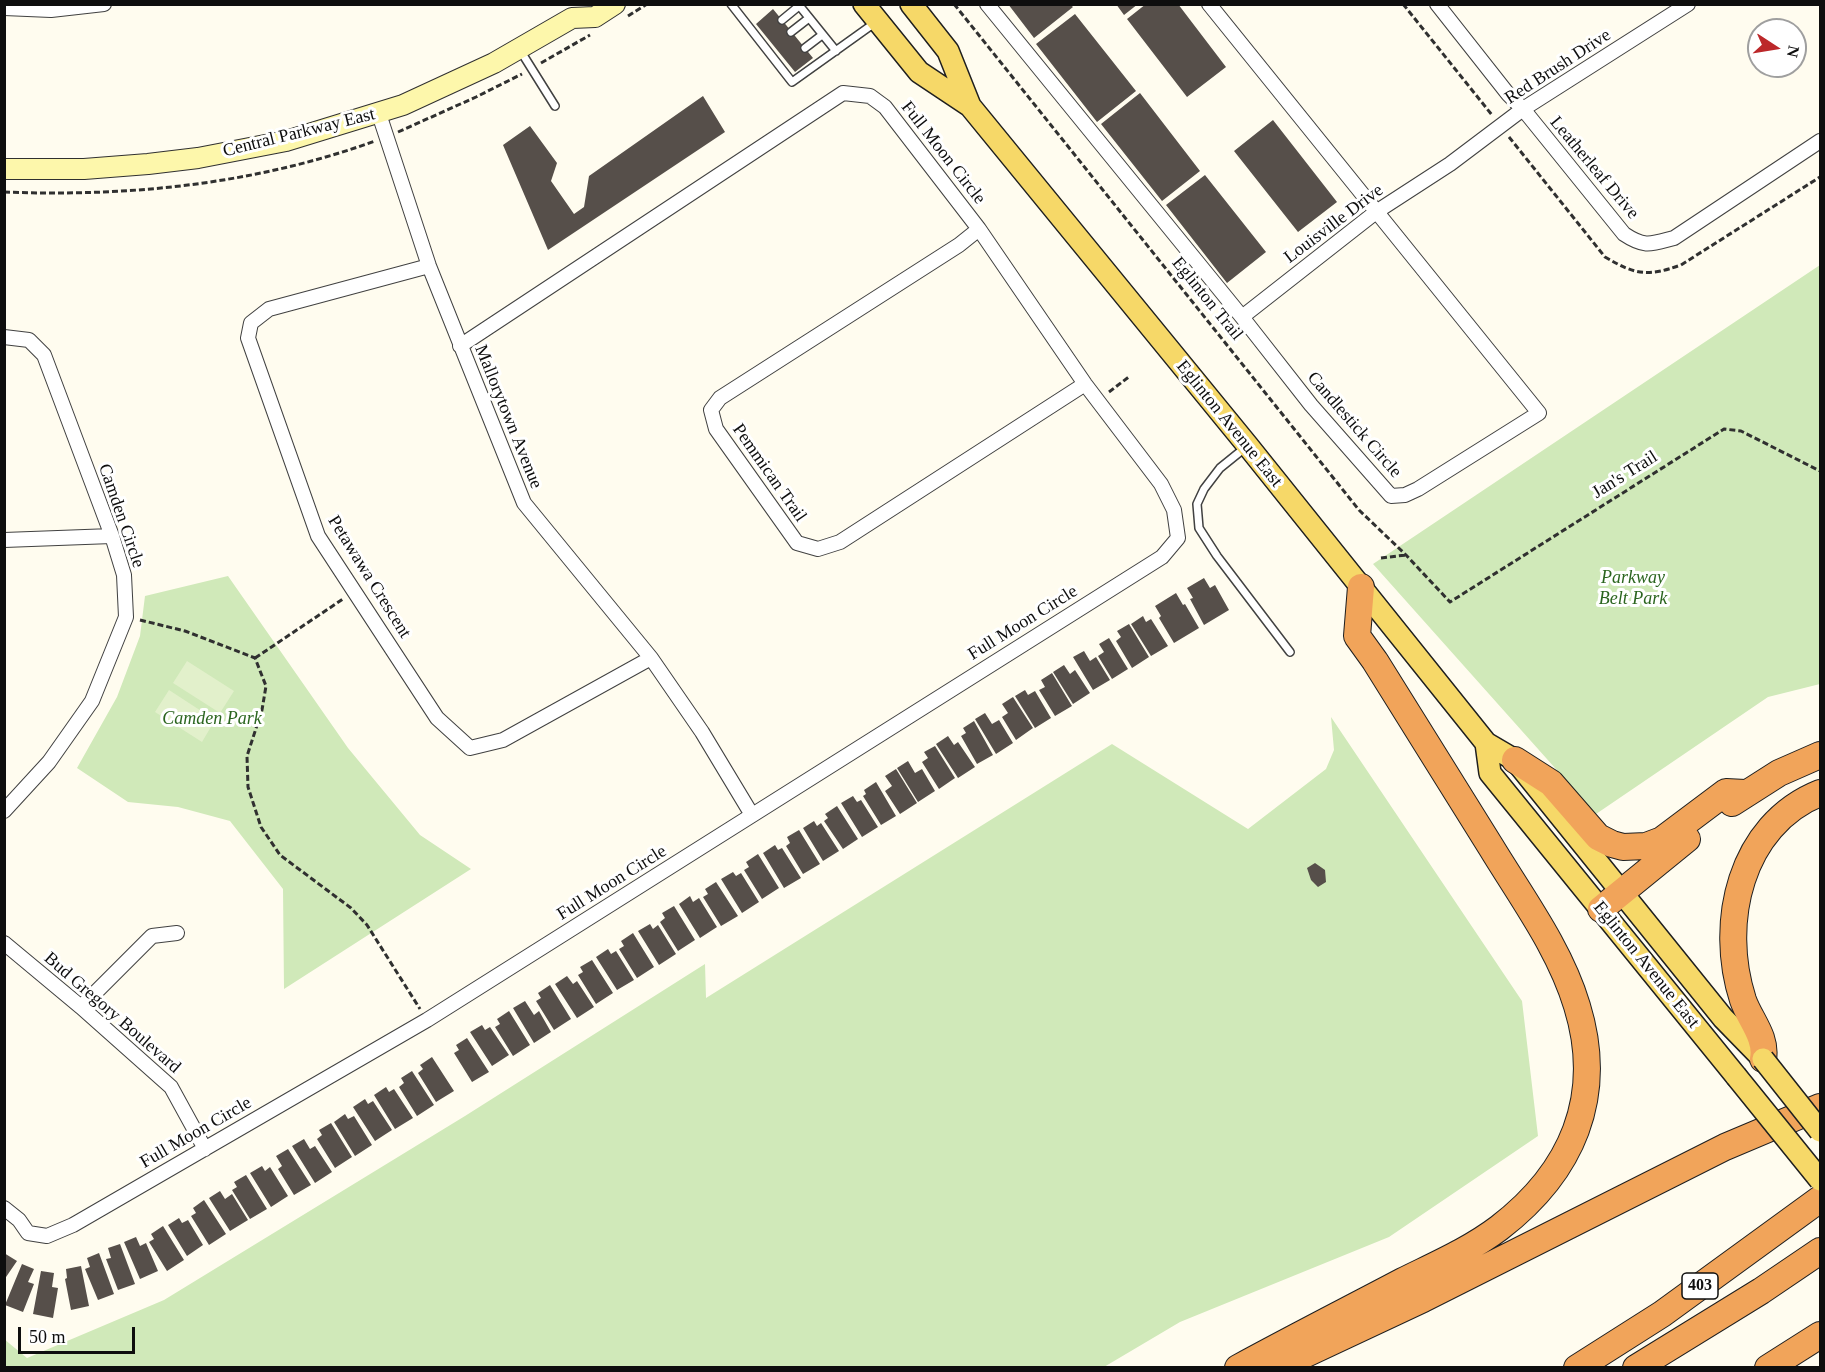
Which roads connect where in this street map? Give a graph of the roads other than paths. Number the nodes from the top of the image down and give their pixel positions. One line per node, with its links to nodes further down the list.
1 (104, 4): 10 (street)
2 (615, 4): 12 (street, Central Parkway East)
3 (911, 4): 26 (main road, Eglinton Avenue East)
4 (987, 4): 35 (street, Candlestick Circle)
5 (1209, 4): 32 (street, Candlestick Circle)
6 (1437, 4): 27 (street, Leatherleaf Drive)
7 (732, 5): 19 (lane)
8 (798, 5): 14 (lane); 15 (lane)
9 (1688, 5): 27 (street, Red Brush Drive)
10 (51, 7): 11 (street)
11 (4, 8)
12 (573, 11): 22 (street, Central Parkway East)
13 (871, 13): 23 (lane); 26 (main road, Eglinton Avenue East)
14 (809, 18): 16 (lane); 17 (lane)
15 (782, 20)
16 (791, 32)
17 (822, 34): 21 (lane); 23 (lane)
18 (765, 35): 19 (lane)
19 (758, 40): 24 (lane)
20 (774, 46): 24 (lane)
21 (805, 48)
22 (519, 50): 25 (lane); 28 (street, Central Parkway East)
23 (836, 51): 24 (lane)
24 (768, 52)
25 (555, 106)
26 (970, 106): 39 (main road, Eglinton Avenue East)
27 (1523, 109): 29 (street, Leatherleaf Drive); 30 (street, Red Brush Drive)
28 (379, 114): 31 (street, Central Parkway East); 34 (street, Mallorytown Avenue)
29 (1821, 141)
30 (1450, 164): 32 (street, Louisville Drive)
31 (4, 170)
32 (1377, 212): 35 (street, Louisville Drive); 35 (street, Candlestick Circle)
33 (979, 230): 37 (street, Full Moon Circle); 38 (street, Full Moon Circle); 38 (street, Pemmican Trail)
34 (429, 266): 37 (street, Mallorytown Avenue); 44 (street, Petawawa Crescent)
35 (1242, 316)
36 (4, 337): 40 (street, Camden Circle)
37 (460, 346): 44 (street, Mallorytown Avenue)
38 (1085, 384): 51 (street, Full Moon Circle)
39 (1248, 446): 42 (main road, Eglinton Avenue East); 43 (lane)
40 (112, 536): 41 (street); 50 (street, Camden Circle)
41 (4, 540)
42 (1361, 587): 45 (main road, Eglinton Avenue East); 68 (highway)
43 (1290, 652)
44 (651, 658): 51 (street, Mallorytown Avenue)
45 (1486, 743): 47 (main road, Eglinton Avenue East); 53 (main road, Eglinton Avenue East)
46 (1821, 754): 48 (highway)
47 (1515, 760): 48 (highway); 52 (main road, Eglinton Avenue East)
48 (1745, 793): 52 (highway)
49 (1821, 793): 57 (highway)
50 (4, 811)
51 (753, 815): 62 (street, Full Moon Circle)
52 (1621, 892): 53 (highway); 57 (main road, Eglinton Avenue East)
53 (1601, 909): 63 (main road, Eglinton Avenue East, bridge)
54 (177, 933): 56 (street)
55 (4, 943): 56 (street, Bud Gregory Boulevard)
56 (81, 1007): 62 (street, Bud Gregory Boulevard)
57 (1762, 1059): 60 (main road, Eglinton Avenue East, bridge)
58 (1821, 1089): 61 (highway)
59 (1821, 1107): 61 (highway)
60 (1821, 1131)
61 (1725, 1147): 69 (highway)
62 (206, 1149): 65 (street, Full Moon Circle)
63 (1821, 1180)
64 (1821, 1199): 70 (highway, 403)
65 (4, 1208)
66 (1821, 1251): 71 (highway, 403)
67 (1821, 1335): 72 (highway)
68 (1238, 1368)
69 (1276, 1368)
70 (1577, 1368)
71 (1636, 1368)
72 (1768, 1368)

